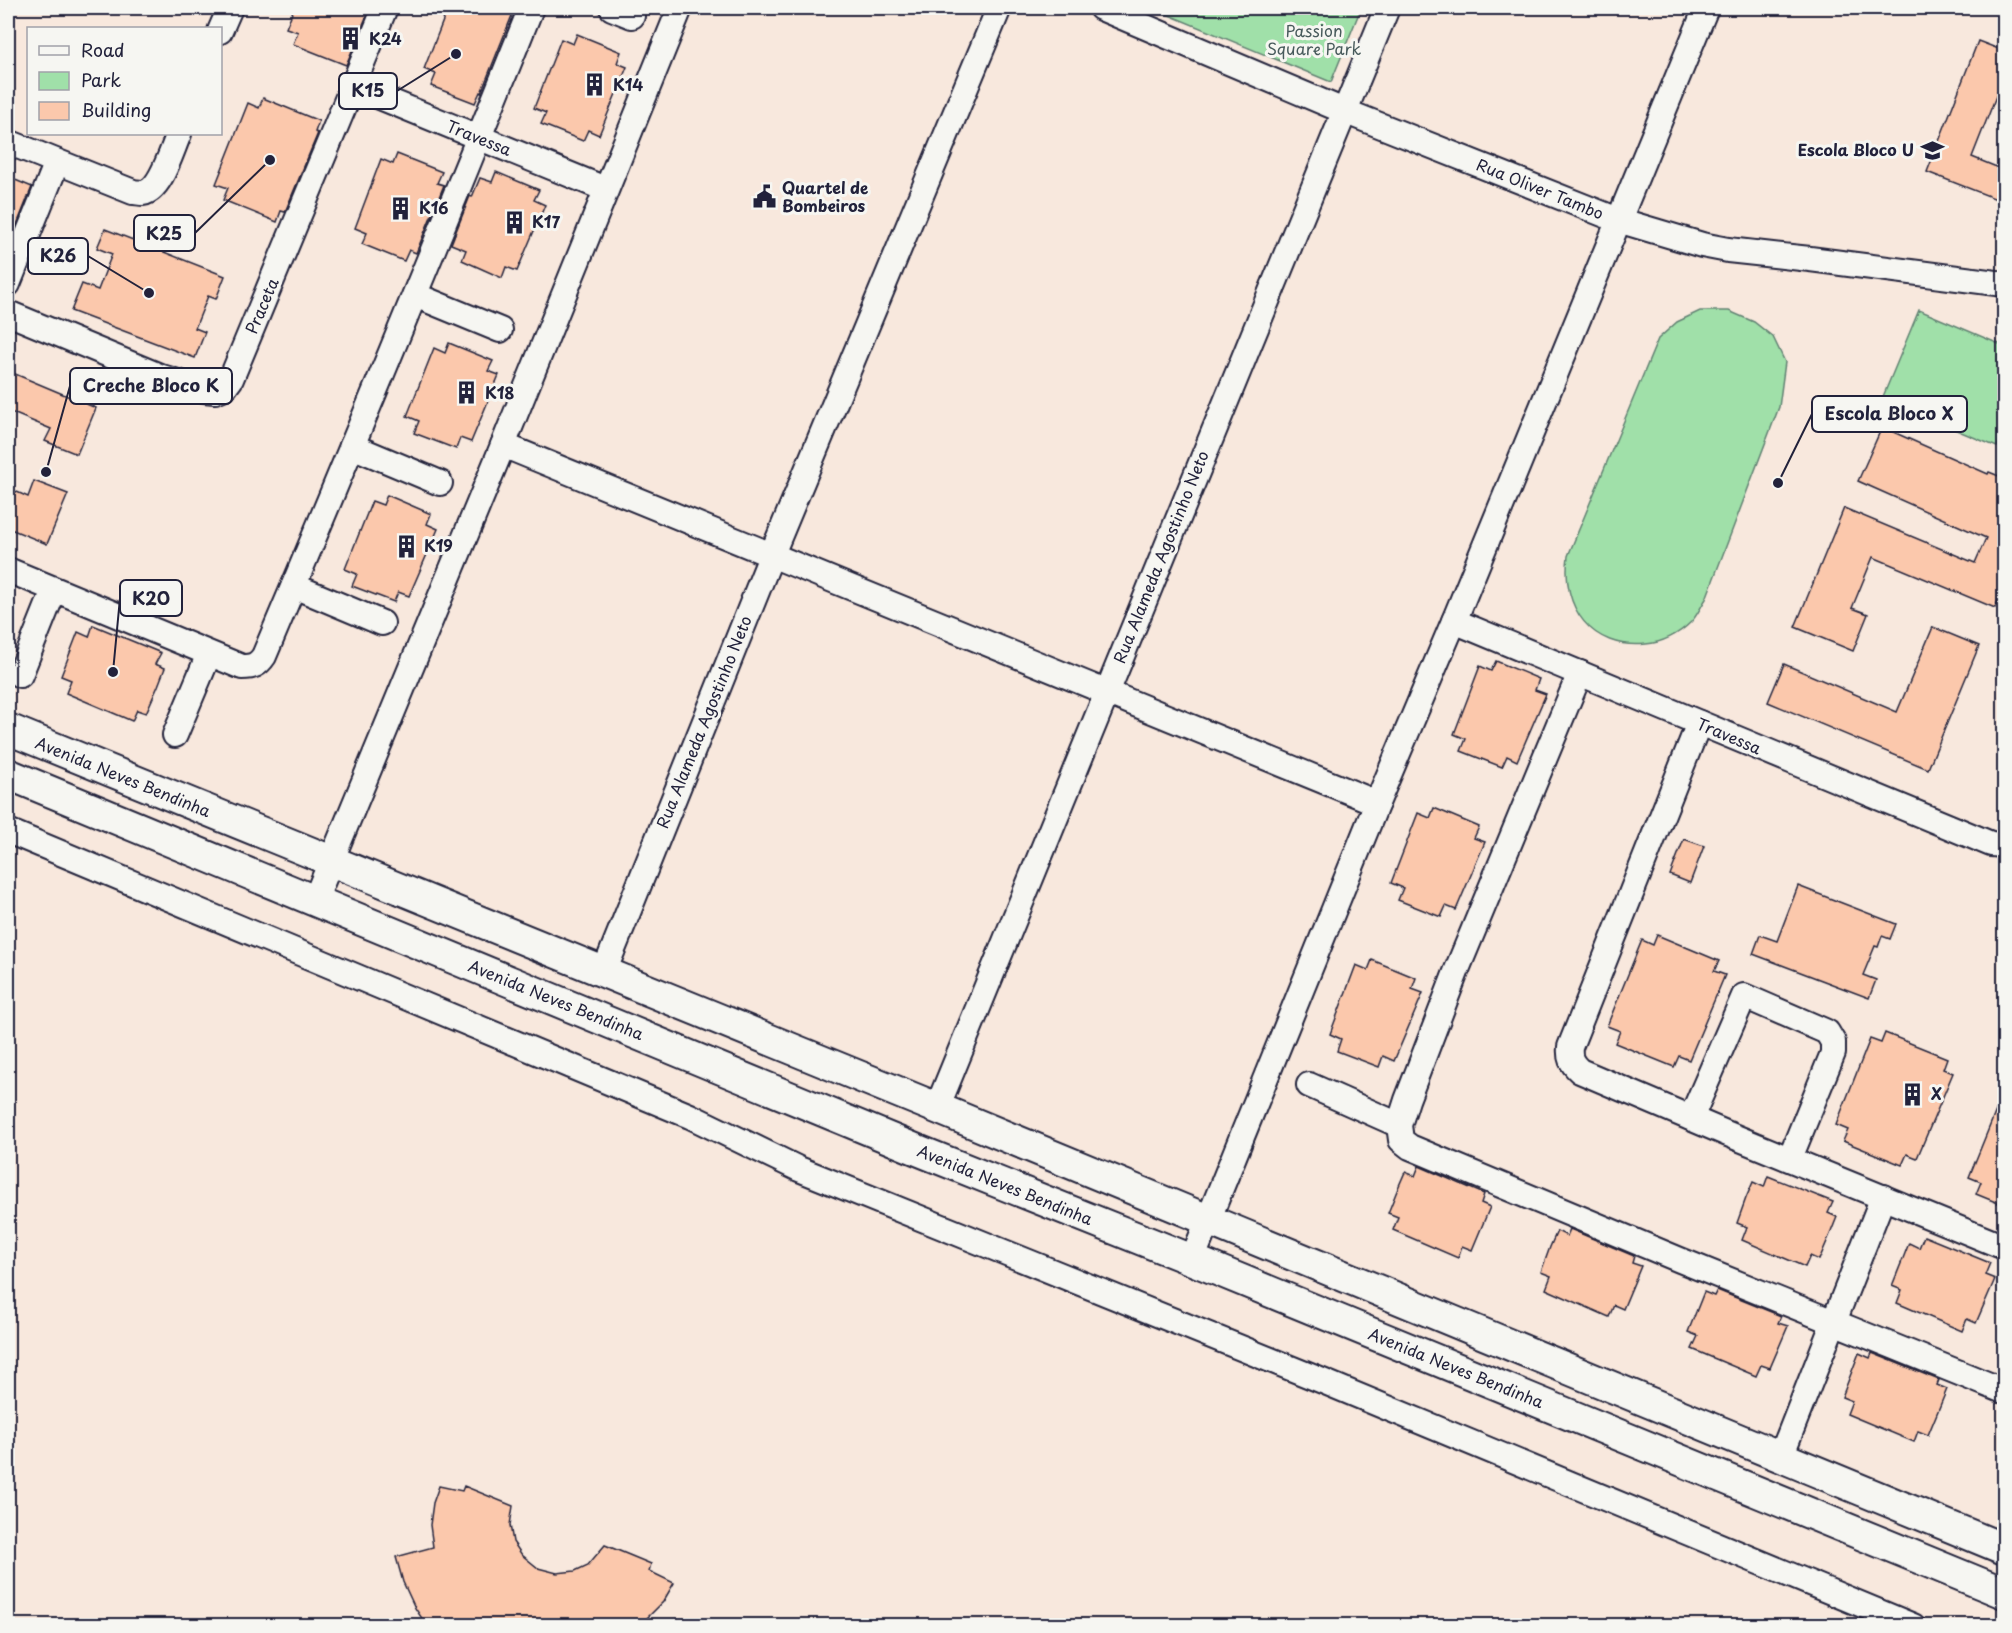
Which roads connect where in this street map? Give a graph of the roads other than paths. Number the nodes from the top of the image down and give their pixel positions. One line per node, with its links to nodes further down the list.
1 (230, 8): 9 (street)
2 (385, 8): 10 (street, Praceta)
3 (531, 8): 13 (street)
4 (680, 8): 16 (street)
5 (999, 8): 26 (street, Rua Alameda Agostinho Neto)
6 (1101, 8): 11 (street, Rua Oliver Tambo)
7 (1387, 8): 11 (street, Rua Alameda Agostinho Neto)
8 (1706, 8): 17 (street)
9 (222, 27)
10 (353, 86): 13 (street, Travessa); 21 (street, Praceta)
11 (1344, 111): 17 (street, Rua Oliver Tambo); 35 (street, Rua Alameda Agostinho Neto)
12 (179, 135): 15 (street)
13 (479, 138): 16 (street, Travessa); 20 (street)
14 (8, 142): 15 (street)
15 (57, 162): 18 (street)
16 (605, 189): 23 (street)
17 (1618, 220): 19 (street, Rua Oliver Tambo); 30 (street)
18 (8, 284)
19 (2004, 284)
20 (415, 295): 22 (street); 24 (street)
21 (8, 313)
22 (500, 330)
23 (503, 445): 26 (street); 43 (street)
24 (352, 446): 25 (street); 28 (street)
25 (440, 483)
26 (772, 554): 35 (street); 45 (street, Rua Alameda Agostinho Neto)
27 (8, 570): 29 (street)
28 (294, 586): 31 (street); 32 (street)
29 (54, 590): 32 (street); 34 (street)
30 (1454, 621): 33 (street, Travessa); 40 (street)
31 (382, 623)
32 (208, 654): 38 (street)
33 (1580, 673): 36 (street, Travessa); 49 (street)
34 (20, 675)
35 (1105, 693): 40 (street); 47 (street, Rua Alameda Agostinho Neto)
36 (1699, 723): 42 (street, Travessa); 48 (street)
37 (8, 729): 43 (street, Avenida Neves Bendinha)
38 (175, 735)
39 (8, 774): 44 (street, Avenida Neves Bendinha)
40 (1377, 803): 52 (street)
41 (8, 831): 60 (street)
42 (2004, 845)
43 (331, 862): 44 (street); 45 (street, Avenida Neves Bendinha)
44 (315, 900): 54 (street, Avenida Neves Bendinha)
45 (604, 972): 47 (street, Avenida Neves Bendinha)
46 (1310, 1085): 49 (street)
47 (937, 1108): 52 (street, Avenida Neves Bendinha)
48 (1691, 1118): 50 (street); 50 (street)
49 (1399, 1125): 55 (street)
50 (1790, 1158): 51 (street)
51 (1883, 1197): 53 (street); 55 (street)
52 (1208, 1220): 54 (street); 57 (street, Avenida Neves Bendinha)
53 (2004, 1247)
54 (1192, 1260): 59 (street, Avenida Neves Bendinha)
55 (1834, 1322): 56 (street); 57 (street)
56 (2004, 1391)
57 (1781, 1456): 58 (street, Avenida Neves Bendinha)
58 (2004, 1549)
59 (2004, 1593)
60 (1913, 1626)

